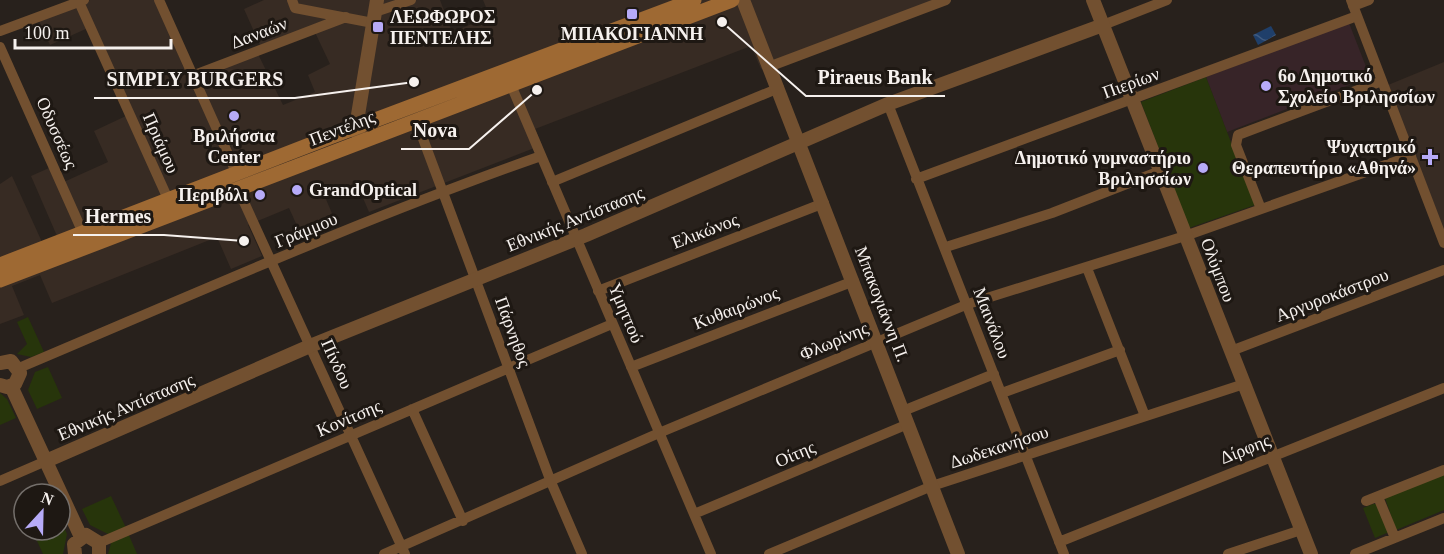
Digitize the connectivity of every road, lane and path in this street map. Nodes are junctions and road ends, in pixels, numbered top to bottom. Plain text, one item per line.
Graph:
1 (159, 0) edge
2 (292, 0) edge
3 (411, 0) edge
4 (732, 0) edge
5 (745, 0) edge
6 (946, 0) edge
7 (1093, 0) edge
8 (1167, 0) edge
9 (1369, 0) edge
10 (82, 1) edge
11 (688, 1) edge
12 (1354, 7) edge
13 (375, 11) edge
14 (346, 17) junction
15 (1102, 25) junction
16 (0, 32) edge
17 (0, 47) edge
18 (771, 66) junction
19 (192, 76) junction
20 (1382, 81) junction
21 (511, 85) junction
22 (779, 88) junction
23 (1132, 101) junction
24 (888, 104) junction
25 (417, 120) junction
26 (358, 134) junction
27 (801, 143) junction
28 (541, 156) junction
29 (1411, 156) junction
30 (1160, 171) junction
31 (236, 172) junction
32 (916, 179) junction
33 (552, 182) junction
34 (238, 189) junction
35 (442, 192) junction
36 (168, 199) junction
37 (824, 203) junction
38 (1261, 209) junction
39 (83, 233) junction
40 (1185, 236) junction
41 (576, 239) junction
42 (1444, 243) edge
43 (946, 247) junction
44 (272, 261) junction
45 (0, 265) edge
46 (1087, 268) junction
47 (1444, 270) edge
48 (476, 278) junction
49 (0, 280) edge
50 (854, 281) junction
51 (598, 291) junction
52 (968, 304) junction
53 (612, 324) junction
54 (877, 341) junction
55 (310, 346) junction
56 (1120, 350) junction
57 (1231, 351) junction
58 (0, 362) edge
59 (631, 367) junction
60 (19, 368) junction
61 (509, 368) junction
62 (994, 374) junction
63 (1244, 384) junction
64 (6, 386) edge
65 (1444, 388) edge
66 (1002, 393) junction
67 (412, 409) junction
68 (1145, 416) junction
69 (906, 418) junction
70 (659, 433) junction
71 (351, 435) junction
72 (1272, 456) junction
73 (1027, 457) junction
74 (46, 461) junction
75 (1444, 470) edge
76 (0, 481) edge
77 (551, 482) junction
78 (932, 486) junction
79 (1378, 496) junction
80 (1366, 501) dead end
81 (694, 514) junction
82 (1444, 518) edge
83 (463, 521) junction
84 (1301, 530) junction
85 (81, 537) junction
86 (1395, 538) junction
87 (1059, 542) junction
88 (99, 548) edge
89 (403, 550) edge
90 (956, 553) edge
91 (75, 554) edge
92 (384, 554) edge
93 (582, 554) edge
94 (711, 554) edge
95 (769, 554) edge
96 (1064, 554) edge
97 (1228, 554) edge
98 (1311, 554) edge
99 (1355, 554) edge

1 - 19 street
2 - 14 street
3 - 13 street
4 - 21 main road, Πεντέλης
5 - 18 street, Μπακογιάννη Π.
6 - 18 street
7 - 15 street, Ολύμπου
8 - 15 street, Εθνικής Αντίστασης
9 - 12 street, Πιερίων
10 - 16 street
10 - 36 street, Πριάμου
11 - 26 main road, Πεντέλης
12 - 20 street
12 - 23 street, Πιερίων
13 - 14 street
13 - 26 street
14 - 19 street, Δαναών
15 - 23 street, Ολύμπου
15 - 24 street, Εθνικής Αντίστασης
17 - 39 street, Οδυσσέως
18 - 22 street, Μπακογιάννη Π.
19 - 31 street
20 - 29 street
20 - 38 street
21 - 25 main road, Πεντέλης
21 - 28 street, Υμηττού
22 - 27 street, Μπακογιάννη Π.
22 - 33 street
23 - 30 street, Ολύμπου
23 - 32 street, Πιερίων
24 - 27 street, Εθνικής Αντίστασης
24 - 32 street, Μαινάλου
25 - 26 main road, Πεντέλης
25 - 35 street, Πάρνηθος
26 - 31 main road, Πεντέλης
26 - 34 main road, Πεντέλης
27 - 37 street, Μπακογιάννη Π.
27 - 41 street, Εθνικής Αντίστασης
28 - 33 street, Υμηττού
28 - 35 street, Γράμμου
29 - 38 street, Φλωρίνης
29 - 42 street
30 - 40 street, Ολύμπου
30 - 43 street
31 - 36 main road, Πεντέλης
32 - 43 street, Μαινάλου
33 - 41 street, Υμηττού
34 - 44 street, Πίνδου
34 - 49 main road, Πεντέλης
35 - 44 street, Γράμμου
35 - 48 street, Πάρνηθος
36 - 39 main road, Πεντέλης
37 - 50 street, Μπακογιάννη Π.
37 - 51 street, Ελικώνος
38 - 40 street, Φλωρίνης
39 - 45 main road, Πεντέλης
40 - 46 street, Φλωρίνης
40 - 57 street, Ολύμπου
41 - 48 street, Εθνικής Αντίστασης
41 - 51 street, Υμηττού
43 - 52 street, Μαινάλου
44 - 55 street, Πίνδου
44 - 60 street, Γράμμου
46 - 52 street, Φλωρίνης
46 - 56 street
47 - 57 street, Αργυροκάστρου
48 - 55 street, Εθνικής Αντίστασης
48 - 61 street, Πάρνηθος
50 - 54 street, Μπακογιάννη Π.
50 - 59 street, Κυθαιρώνος
51 - 53 street, Υμηττού
52 - 54 street, Φλωρίνης
52 - 62 street, Μαινάλου
53 - 59 street, Υμηττού
53 - 61 street, Κονίτσης
54 - 69 street, Μπακογιάννη Π.
54 - 70 street, Φλωρίνης
55 - 71 street, Πίνδου
55 - 74 street, Εθνικής Αντίστασης
56 - 66 street
56 - 68 street
57 - 63 street, Ολύμπου
58 - 60 street
59 - 70 street, Υμηττού
60 - 64 street
61 - 67 street, Κονίτσης
61 - 77 street, Πάρνηθος
62 - 66 street, Μαινάλου
62 - 69 street, Οίτης
63 - 68 street, Δωδεκανήσου
63 - 72 street, Ολύμπου
64 - 74 street
65 - 72 street, Δίρφης
66 - 73 street, Μαινάλου
67 - 71 street, Κονίτσης
67 - 83 street
68 - 73 street, Δωδεκανήσου
69 - 78 street, Μπακογιάννη Π.
69 - 81 street, Οίτης
70 - 77 street, Φλωρίνης
70 - 81 street, Υμηττού
71 - 88 street, Κονίτσης
71 - 89 street, Πίνδου
72 - 84 street, Ολύμπου
72 - 87 street, Δίρφης
73 - 78 street, Δωδεκανήσου
73 - 87 street, Μαινάλου
74 - 76 street, Εθνικής Αντίστασης
74 - 85 street
75 - 79 street
77 - 83 street, Φλωρίνης
77 - 93 street, Πάρνηθος
78 - 90 street, Μπακογιάννη Π.
78 - 95 street, Δωδεκανήσου
79 - 80 street
79 - 86 street
81 - 94 street, Υμηττού
82 - 86 street
83 - 89 street, Φλωρίνης
84 - 97 street
84 - 98 street, Ολύμπου
85 - 88 street
85 - 91 street
86 - 99 street
87 - 96 street, Μαινάλου
89 - 92 street, Φλωρίνης

